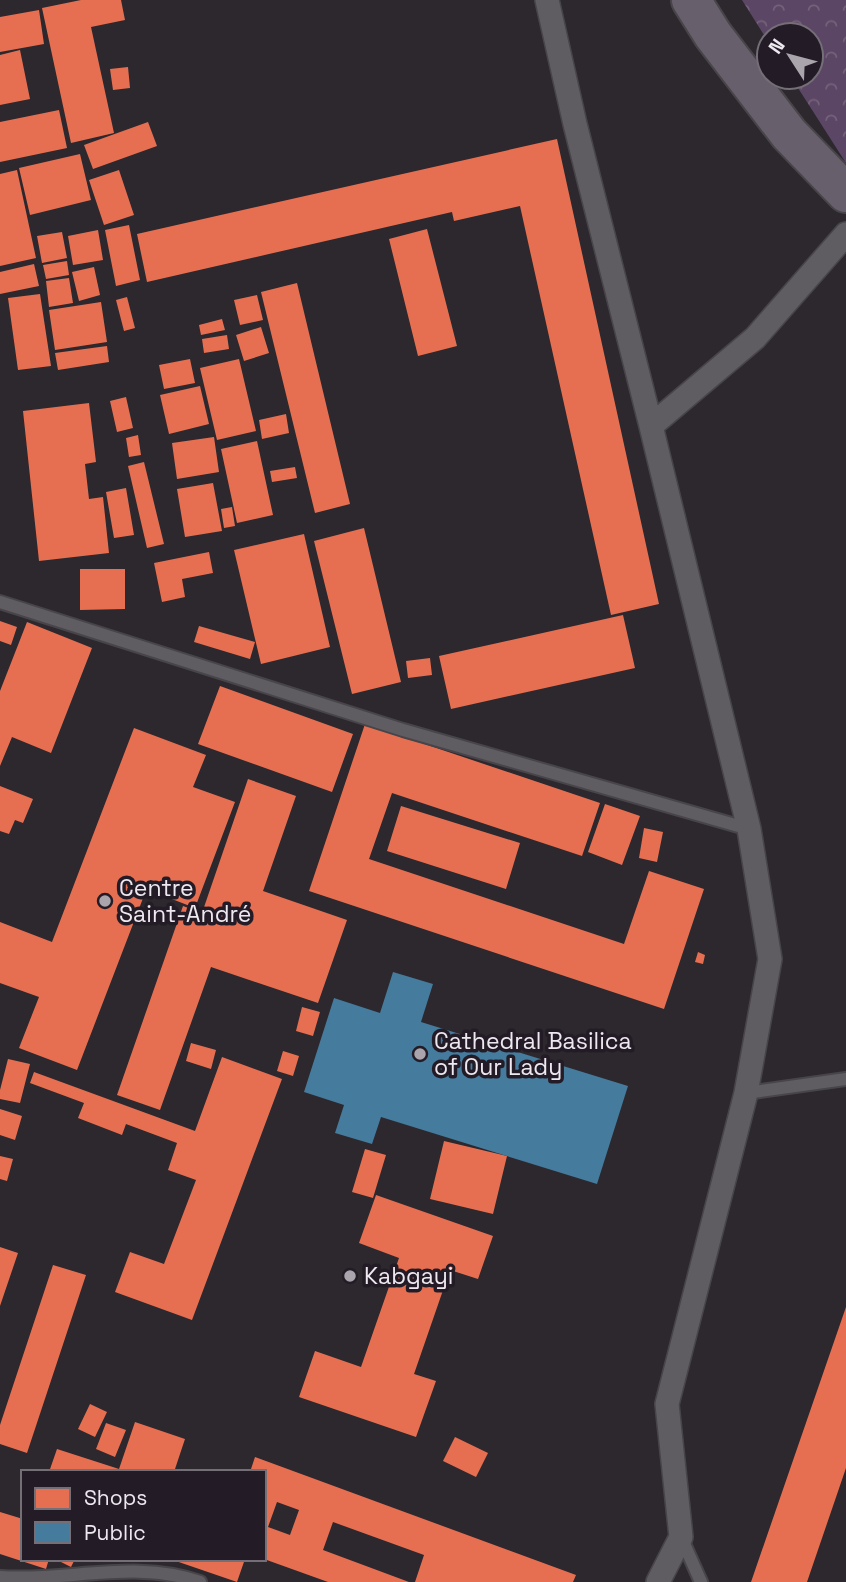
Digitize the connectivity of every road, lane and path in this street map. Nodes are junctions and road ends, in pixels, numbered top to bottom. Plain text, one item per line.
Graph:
1 (547, 0) edge
2 (691, 0) edge
3 (846, 193) edge
4 (846, 234) edge
5 (651, 426) junction
6 (0, 602) edge
7 (749, 830) junction
8 (846, 1079) edge
9 (746, 1093) junction
10 (681, 1537) junction
11 (0, 1577) edge
12 (200, 1582) edge
13 (658, 1582) edge
14 (701, 1582) edge

1 - 5 street
2 - 3 highway
4 - 5 street
5 - 7 street
6 - 7 lane
7 - 9 street
8 - 9 lane
9 - 10 street
10 - 13 street
10 - 14 lane
11 - 12 lane

